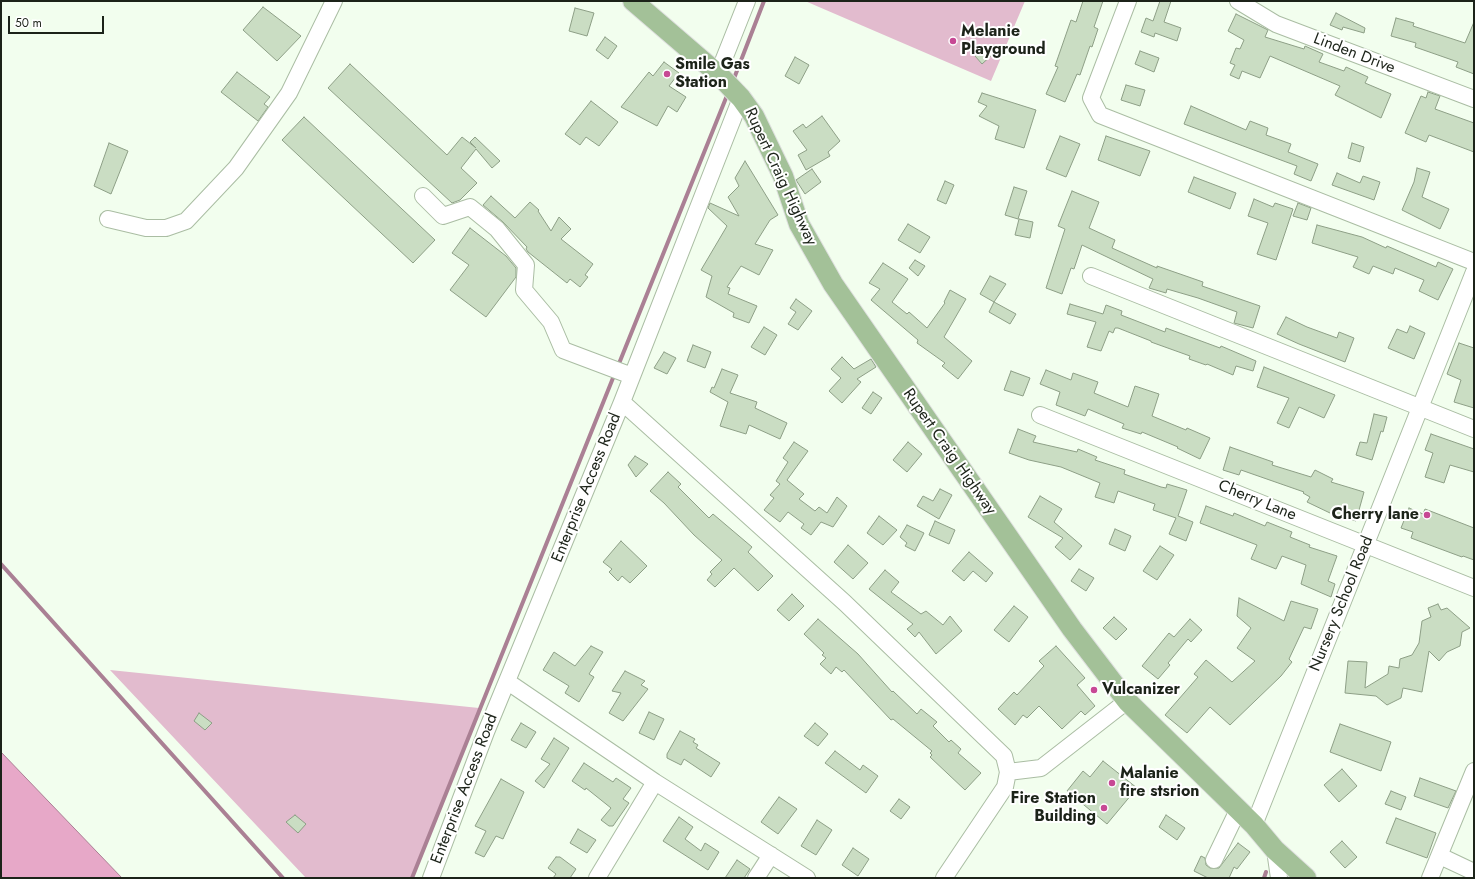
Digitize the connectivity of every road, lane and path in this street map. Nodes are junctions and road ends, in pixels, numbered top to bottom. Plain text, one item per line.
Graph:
1 (334, 1) edge
2 (633, 1) edge
3 (747, 1) edge
4 (1128, 1) edge
5 (1238, 1) edge
6 (718, 74) junction
7 (741, 98) junction
8 (1474, 99) edge
9 (423, 196) dead end
10 (108, 219) dead end
11 (1474, 262) edge
12 (1474, 272) edge
13 (1091, 276) dead end
14 (632, 376) junction
15 (622, 402) junction
16 (1420, 408) junction
17 (1040, 415) dead end
18 (1474, 429) edge
19 (1366, 544) junction
20 (1474, 588) edge
21 (508, 682) junction
22 (1127, 701) junction
23 (1474, 771) edge
24 (1008, 772) junction
25 (655, 782) junction
26 (1238, 810) junction
27 (1254, 825) junction
28 (1275, 850) junction
29 (771, 855) junction
30 (1440, 856) junction
31 (1214, 860) dead end
32 (1474, 872) edge
33 (431, 878) edge
34 (597, 878) edge
35 (756, 878) edge
36 (807, 878) edge
37 (944, 878) edge
38 (1278, 878) edge
39 (1306, 878) edge
40 (1430, 878) edge

1 - 10 street
2 - 6 main road, Rupert Craig Highway
3 - 6 street
4 - 11 street
5 - 8 street, Linden Drive
6 - 7 main road, Rupert Craig Highway
7 - 14 street, Enterprise Access Road
7 - 22 main road, Rupert Craig Highway
9 - 14 street
12 - 16 street, Nursery School Road
13 - 16 street
14 - 15 street, Enterprise Access Road
15 - 21 street, Enterprise Access Road
15 - 24 street
16 - 18 street
16 - 19 street, Nursery School Road
17 - 19 street, Cherry Lane
19 - 20 street, Cherry Lane
19 - 27 street, Nursery School Road
21 - 25 street
21 - 33 street, Enterprise Access Road
22 - 24 street
22 - 26 main road, Rupert Craig Highway
23 - 30 street
24 - 37 street
25 - 29 street
25 - 34 street
26 - 27 main road, Rupert Craig Highway
26 - 31 street
27 - 28 main road, Rupert Craig Highway
28 - 38 street
28 - 39 main road, Rupert Craig Highway
29 - 35 street
29 - 36 street
30 - 32 street
30 - 40 street

